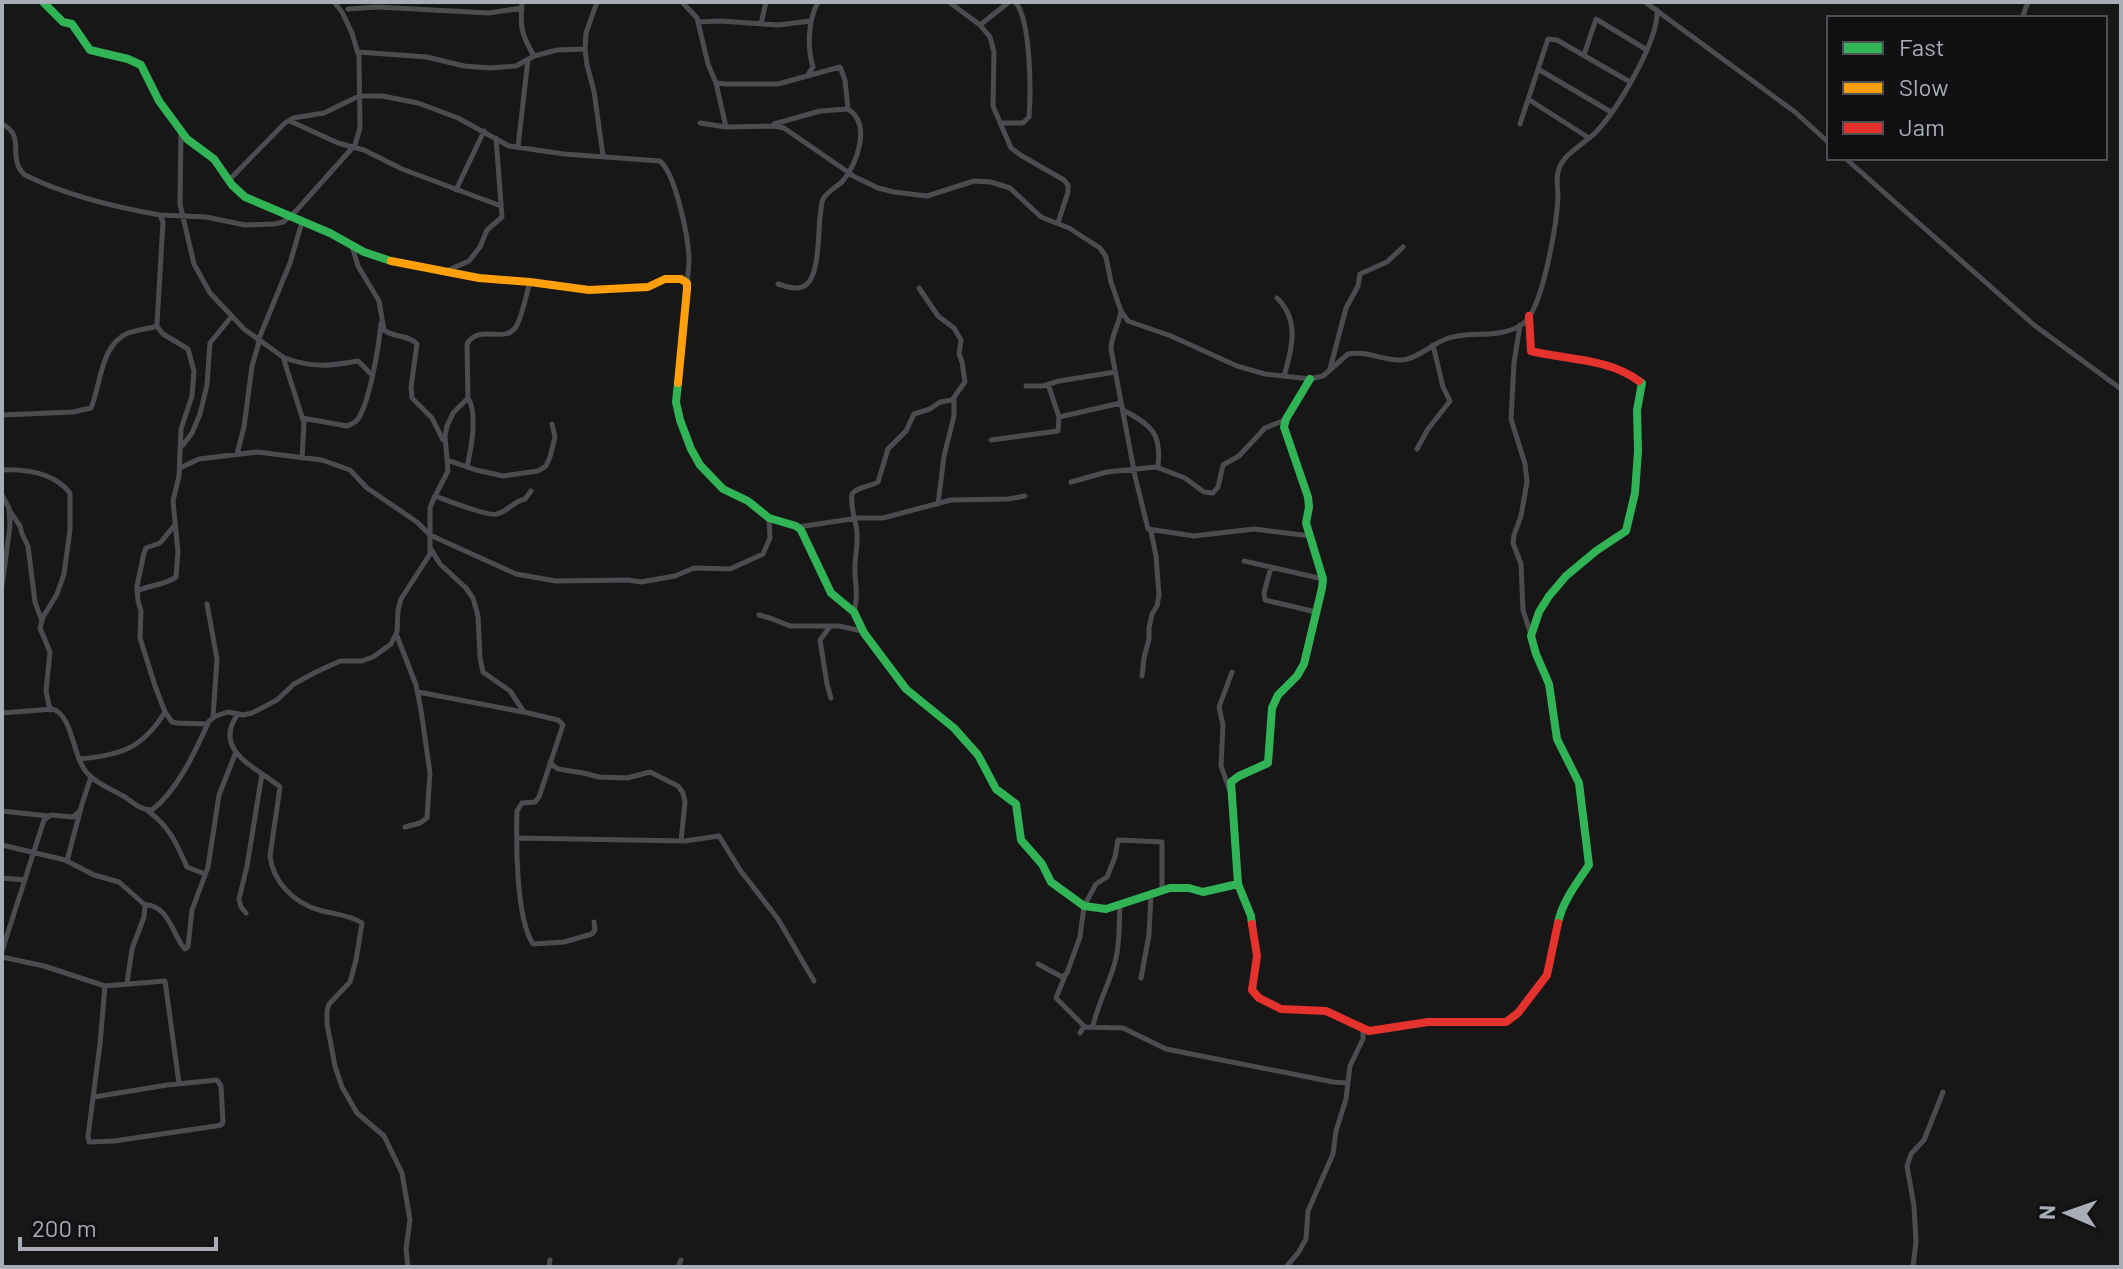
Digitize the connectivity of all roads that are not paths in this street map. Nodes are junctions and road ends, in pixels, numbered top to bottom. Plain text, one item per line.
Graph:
1 (43, 2) edge
2 (334, 2) edge
3 (418, 2) edge
4 (597, 2) edge
5 (682, 2) edge
6 (695, 2) edge
7 (766, 2) edge
8 (818, 2) edge
9 (949, 2) edge
10 (1009, 2) edge
11 (1015, 2) edge
12 (1645, 2) edge
13 (522, 5) edge
14 (348, 9) dead end
15 (417, 10) junction
16 (1657, 10) junction
17 (694, 14) junction
18 (811, 21) junction
19 (698, 22) junction
20 (761, 24) junction
21 (980, 25) junction
22 (585, 49) junction
23 (1647, 50) junction
24 (358, 52) junction
25 (1584, 55) junction
26 (531, 58) junction
27 (1538, 69) junction
28 (807, 76) junction
29 (1630, 82) junction
30 (716, 83) junction
31 (359, 96) junction
32 (1528, 99) junction
33 (848, 109) junction
34 (1611, 112) junction
35 (289, 120) junction
36 (700, 123) dead end
37 (999, 123) junction
38 (2, 124) edge
39 (1520, 124) dead end
40 (770, 126) junction
41 (726, 127) junction
42 (181, 130) junction
43 (484, 131) junction
44 (496, 138) junction
45 (1589, 138) junction
46 (1827, 141) edge
47 (353, 147) junction
48 (518, 147) junction
49 (603, 156) junction
50 (1847, 160) edge
51 (848, 172) junction
52 (228, 181) junction
53 (456, 190) junction
54 (501, 206) junction
55 (161, 215) junction
56 (182, 216) junction
57 (290, 217) junction
58 (302, 222) junction
59 (1058, 223) junction
60 (351, 245) junction
61 (1403, 247) dead end
62 (445, 272) junction
63 (530, 282) junction
64 (687, 283) junction
65 (778, 284) dead end
66 (919, 288) dead end
67 (1277, 298) dead end
68 (1121, 311) junction
69 (232, 316) junction
70 (1529, 316) junction
71 (382, 318) junction
72 (156, 325) junction
73 (1520, 325) junction
74 (259, 341) junction
75 (1433, 345) junction
76 (283, 357) junction
77 (1330, 370) junction
78 (1115, 372) junction
79 (372, 375) junction
80 (1284, 376) junction
81 (1310, 379) junction
82 (1048, 384) junction
83 (1026, 386) dead end
84 (2121, 389) edge
85 (468, 398) junction
86 (954, 398) junction
87 (1122, 406) junction
88 (2, 415) edge
89 (1059, 417) junction
90 (302, 418) junction
91 (1286, 419) junction
92 (552, 424) dead end
93 (991, 440) dead end
94 (445, 445) junction
95 (181, 447) junction
96 (1417, 449) dead end
97 (237, 454) junction
98 (302, 458) junction
99 (447, 460) junction
100 (467, 467) junction
101 (1158, 467) junction
102 (180, 468) junction
103 (1133, 469) junction
104 (2, 470) edge
105 (1071, 482) dead end
106 (531, 491) dead end
107 (2, 495) edge
108 (435, 496) junction
109 (1025, 496) dead end
110 (938, 504) junction
111 (9, 510) junction
112 (769, 518) junction
113 (855, 518) junction
114 (174, 525) junction
115 (798, 527) junction
116 (1151, 531) junction
117 (430, 535) junction
118 (1310, 536) junction
119 (431, 548) junction
120 (1244, 561) dead end
121 (1271, 567) junction
122 (1323, 579) junction
123 (2, 586) edge
124 (137, 591) junction
125 (207, 604) dead end
126 (854, 612) junction
127 (1316, 612) junction
128 (759, 615) dead end
129 (42, 621) junction
130 (829, 627) junction
131 (863, 631) junction
132 (396, 635) junction
133 (1531, 636) junction
134 (1232, 672) dead end
135 (1142, 676) dead end
136 (418, 692) junction
137 (831, 698) dead end
138 (50, 710) junction
139 (165, 712) junction
140 (524, 712) junction
141 (2, 713) edge
142 (238, 714) junction
143 (213, 717) junction
144 (208, 724) junction
145 (236, 752) junction
146 (80, 759) junction
147 (550, 763) junction
148 (262, 774) junction
149 (91, 777) junction
150 (1231, 795) junction
151 (147, 810) junction
152 (2, 811) edge
153 (80, 811) junction
154 (48, 816) junction
155 (405, 827) dead end
156 (517, 838) junction
157 (681, 841) junction
158 (2, 845) edge
159 (33, 852) junction
160 (67, 861) junction
161 (206, 875) junction
162 (2, 878) edge
163 (25, 880) junction
164 (1238, 884) junction
165 (1162, 890) junction
166 (1151, 893) junction
167 (145, 905) junction
168 (1120, 905) junction
169 (1084, 906) junction
170 (246, 913) dead end
171 (594, 922) dead end
172 (2, 954) edge
173 (1038, 964) dead end
174 (1066, 975) junction
175 (1141, 978) dead end
176 (814, 981) dead end
177 (127, 983) junction
178 (105, 986) junction
179 (1093, 1026) junction
180 (1084, 1027) junction
181 (1363, 1029) junction
182 (1080, 1033) dead end
183 (1348, 1083) junction
184 (179, 1084) junction
185 (1943, 1092) dead end
186 (94, 1097) junction
187 (681, 1260) dead end
188 (408, 1267) edge
189 (678, 1267) edge
190 (1286, 1267) edge
191 (1913, 1267) edge

1 - 42 street
2 - 24 street
3 - 15 street
4 - 22 street
5 - 17 street
6 - 17 street
7 - 20 street
8 - 18 street
9 - 21 street
10 - 21 street
11 - 37 street
12 - 16 street
13 - 15 street
13 - 26 street
14 - 15 street
16 - 23 street
16 - 46 street
17 - 19 street
18 - 20 street
18 - 28 street
19 - 20 street
19 - 30 street
21 - 37 street
22 - 26 street
22 - 49 street
23 - 25 street
23 - 29 street
24 - 26 street
24 - 31 street
25 - 27 street
25 - 29 street
26 - 48 street
27 - 32 street
27 - 34 street
28 - 30 street
28 - 33 street
29 - 34 street
30 - 41 street
31 - 35 street
31 - 43 street
31 - 47 street
32 - 39 street
32 - 45 street
33 - 40 street
33 - 51 street
34 - 45 street
35 - 47 street
35 - 52 street
36 - 41 street
37 - 59 street
38 - 55 street
40 - 41 street
40 - 51 street
42 - 52 street
42 - 56 street
43 - 44 street
43 - 53 street
44 - 48 street
44 - 54 street
45 - 70 street
47 - 53 street
47 - 57 street
48 - 49 street
49 - 64 street
50 - 84 street
51 - 59 street
51 - 65 street
52 - 57 street
53 - 54 street
54 - 62 street
55 - 56 street
55 - 72 street
56 - 57 street
56 - 69 street
57 - 58 street
58 - 60 street
58 - 74 street
59 - 68 street
60 - 62 street
60 - 71 street
61 - 77 street
62 - 63 street
63 - 64 street
63 - 85 street
64 - 112 street
66 - 86 street
67 - 80 street
68 - 78 street
68 - 80 street
69 - 74 street
69 - 95 street
70 - 73 street
70 - 133 street
71 - 79 street
71 - 94 street
72 - 88 street
72 - 95 street
73 - 75 street
73 - 133 street
74 - 76 street
74 - 97 street
75 - 77 street
75 - 96 street
76 - 79 street
76 - 90 street
77 - 81 street
78 - 82 street
78 - 87 street
79 - 90 street
80 - 81 street
81 - 91 street
82 - 83 street
82 - 89 street
85 - 94 street
85 - 100 street
86 - 110 street
86 - 113 street
87 - 89 street
87 - 101 street
87 - 103 street
89 - 93 street
90 - 98 street
91 - 101 street
91 - 118 street
92 - 100 street
94 - 99 street
95 - 102 street
97 - 98 street
97 - 102 street
98 - 117 street
99 - 100 street
99 - 108 street
101 - 103 street
102 - 114 street
103 - 105 street
103 - 116 street
104 - 129 street
106 - 108 street
107 - 111 street
108 - 117 street
109 - 110 street
110 - 113 street
111 - 123 street
111 - 129 street
112 - 115 street
112 - 117 street
113 - 115 street
113 - 126 street
114 - 124 street
114 - 124 street
115 - 126 street
116 - 118 street
116 - 135 street
117 - 119 street
118 - 122 street
119 - 132 street
119 - 140 street
120 - 121 street
121 - 122 street
121 - 127 street
122 - 127 street
124 - 139 street
125 - 143 street
126 - 131 street
127 - 150 street
128 - 130 street
129 - 138 street
130 - 131 street
130 - 137 street
131 - 169 street
132 - 136 street
132 - 142 street
133 - 181 street
134 - 150 street
136 - 140 street
136 - 155 street
138 - 141 street
138 - 146 street
139 - 144 street
139 - 146 street
140 - 147 street
142 - 143 street
142 - 145 street
143 - 144 street
144 - 151 street
145 - 148 street
145 - 161 street
146 - 149 street
147 - 156 street
147 - 157 street
148 - 170 street
148 - 188 street
149 - 151 street
149 - 153 street
150 - 164 street
151 - 161 street
152 - 154 street
153 - 154 street
153 - 160 street
154 - 159 street
156 - 157 street
156 - 171 street
157 - 176 street
158 - 159 street
159 - 160 street
159 - 163 street
160 - 167 street
161 - 167 street
162 - 163 street
163 - 172 street
164 - 165 street
164 - 181 street
165 - 166 street
165 - 169 street
166 - 168 street
166 - 175 street
167 - 177 street
168 - 169 street
168 - 179 street
169 - 174 street
172 - 178 street
173 - 174 street
174 - 180 street
177 - 178 street
177 - 184 street
178 - 186 street
179 - 180 street
179 - 183 street
180 - 182 street
181 - 183 street
183 - 190 street
184 - 186 street
184 - 186 street
185 - 191 street
187 - 189 street

